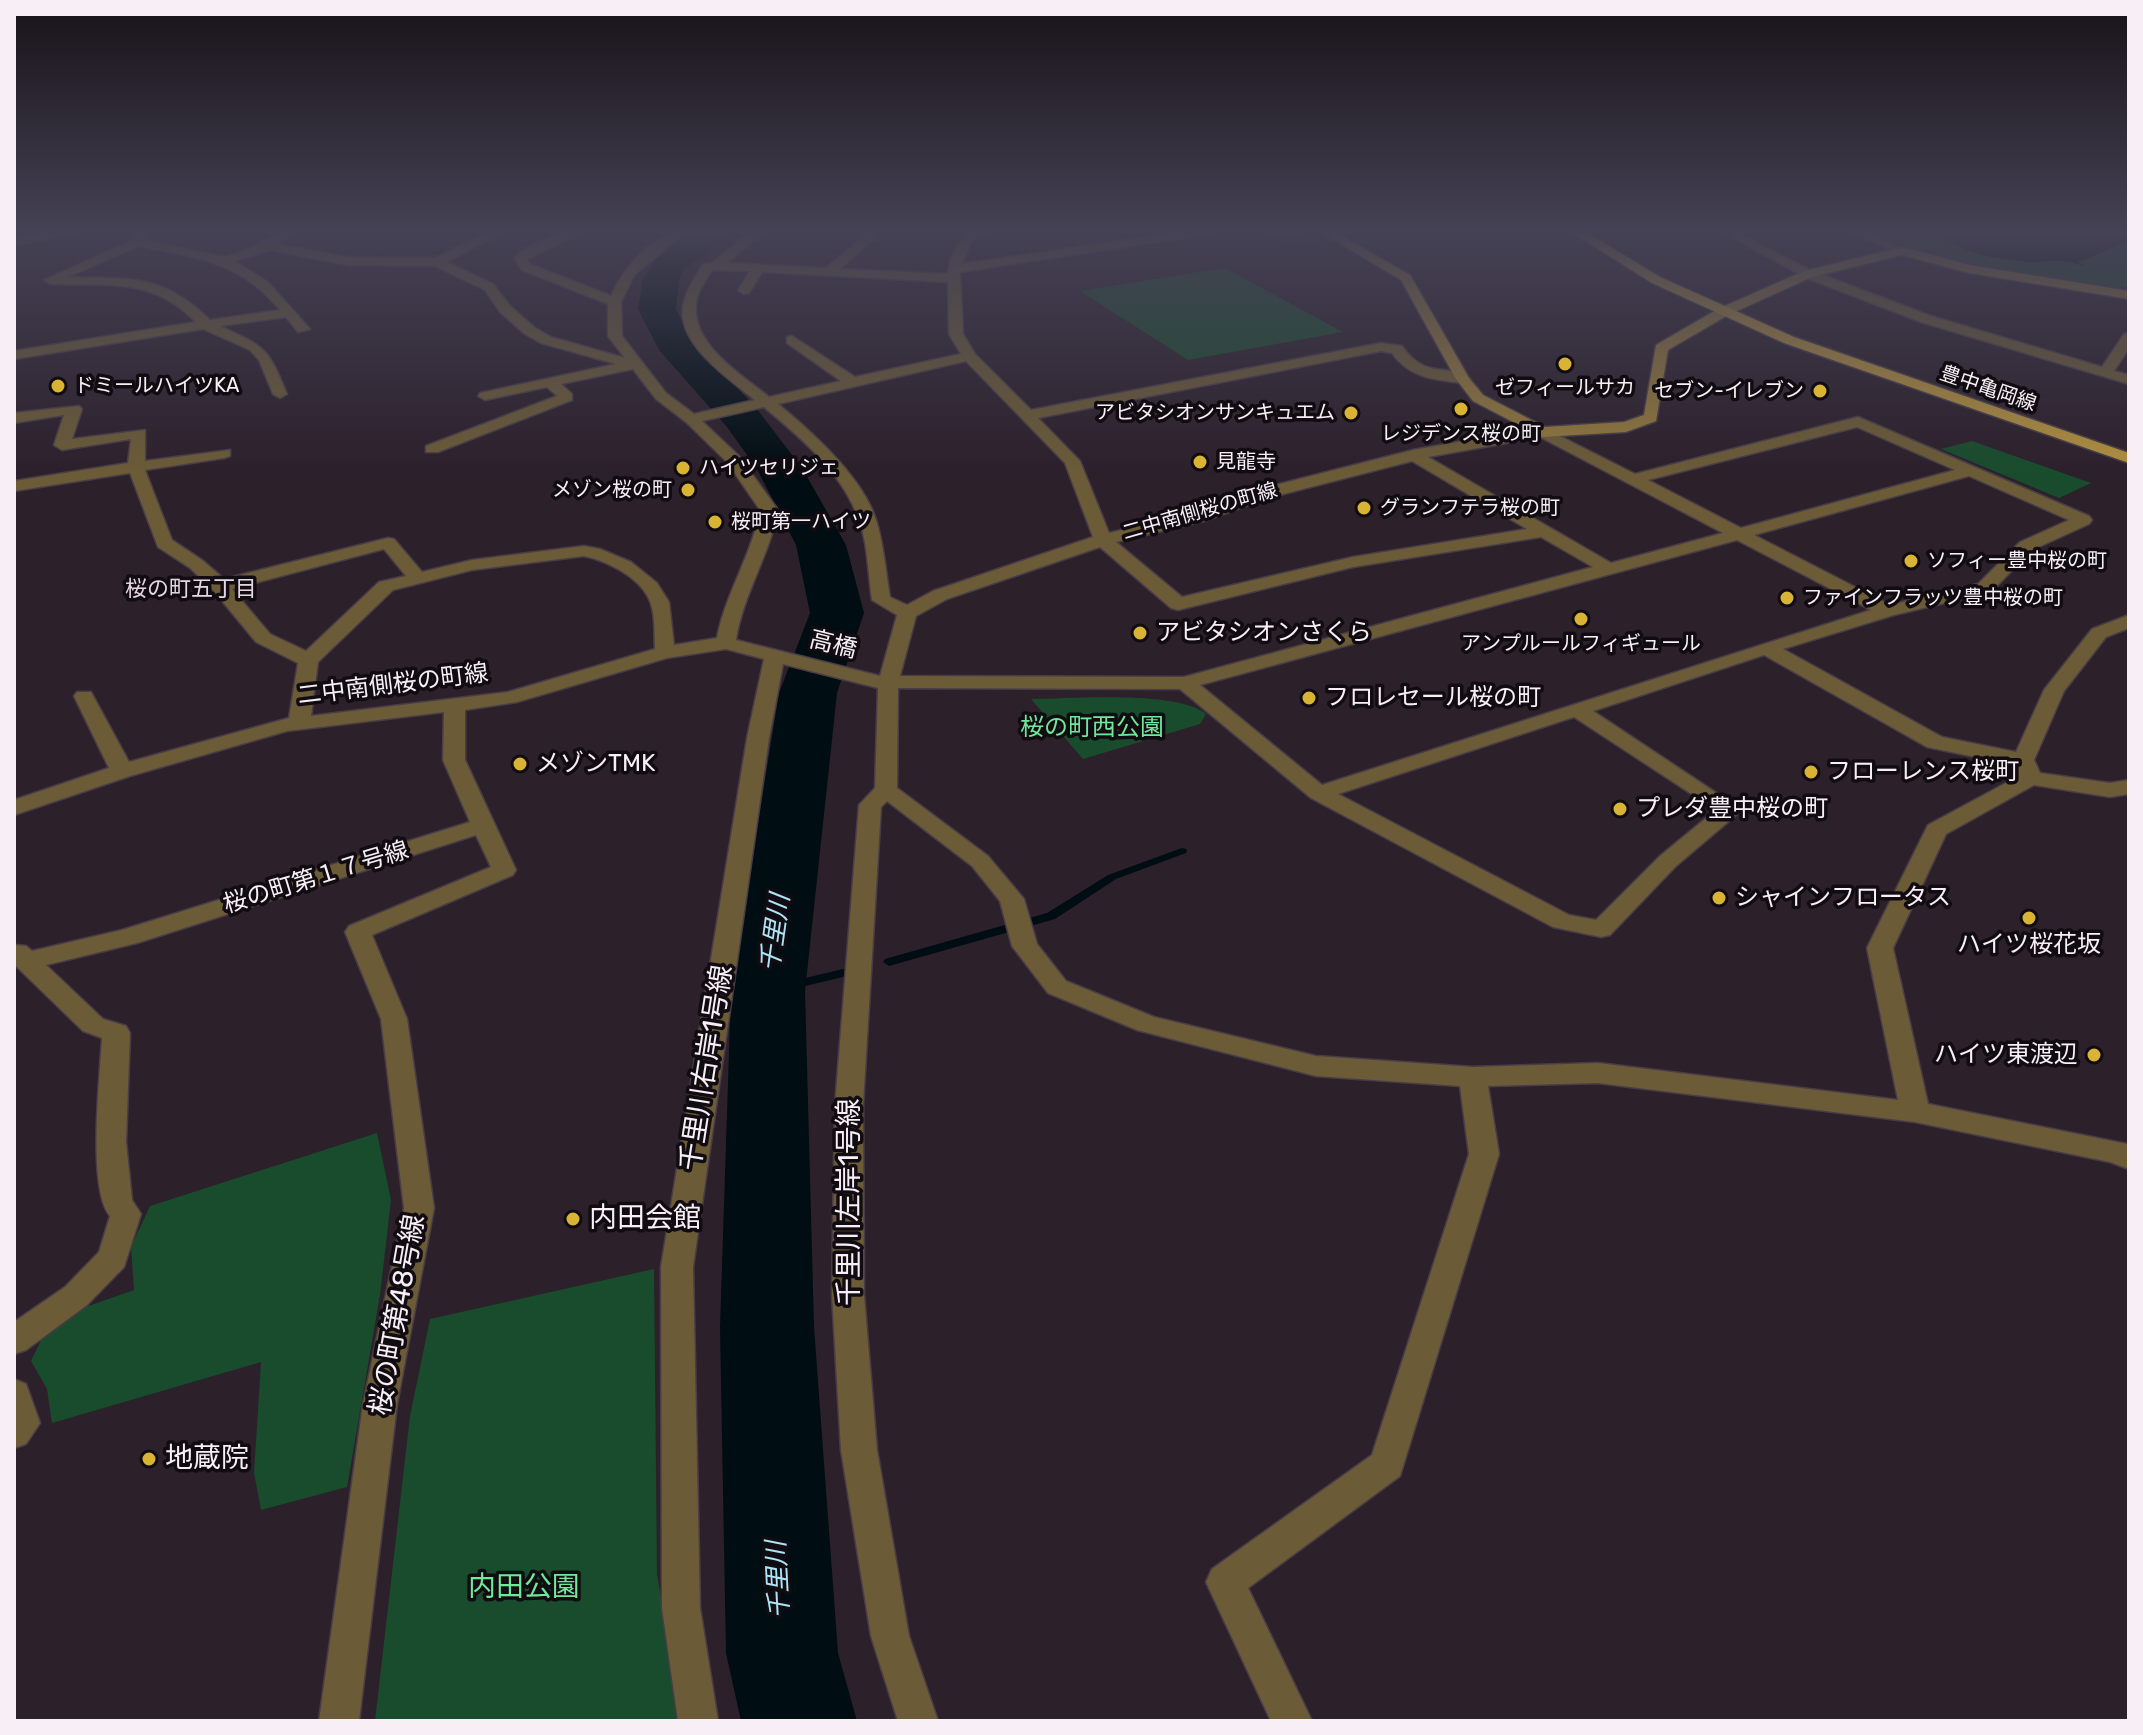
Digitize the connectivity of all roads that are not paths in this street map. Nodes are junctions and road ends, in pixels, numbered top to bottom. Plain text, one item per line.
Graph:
1 (194, 312) edge
2 (508, 312) edge
3 (615, 312) edge
4 (691, 312) edge
5 (956, 312) edge
6 (1425, 312) edge
7 (1723, 312) joint
8 (1908, 312) edge
9 (289, 313) joint
10 (208, 326) junction
11 (303, 329) dead end
12 (2129, 337) edge
13 (792, 340) dead end
14 (14, 355) edge
15 (969, 356) junction
16 (634, 365) junction
17 (2106, 373) junction
18 (1463, 379) junction
19 (2129, 380) edge
20 (550, 382) junction
21 (852, 382) junction
22 (280, 394) dead end
23 (485, 396) dead end
24 (767, 403) junction
25 (1029, 415) junction
26 (14, 418) edge
27 (691, 419) junction
28 (1542, 432) junction
29 (432, 449) dead end
30 (224, 453) dead end
31 (1413, 455) junction
32 (2129, 458) edge
33 (136, 467) junction
34 (1971, 471) junction
35 (1633, 479) junction
36 (14, 486) edge
37 (1544, 531) junction
38 (1736, 533) junction
39 (1103, 540) junction
40 (1609, 569) junction
41 (419, 579) junction
42 (220, 586) junction
43 (1888, 611) junction
44 (907, 613) junction
45 (2129, 621) edge
46 (726, 643) junction
47 (1766, 648) junction
48 (665, 652) junction
49 (778, 659) junction
50 (308, 660) junction
51 (880, 682) junction
52 (1185, 683) junction
53 (84, 696) dead end
54 (455, 705) junction
55 (1575, 709) junction
56 (299, 723) junction
57 (2027, 769) junction
58 (122, 771) junction
59 (886, 790) junction
60 (2123, 792) edge
61 (1319, 793) junction
62 (14, 808) edge
63 (483, 825) junction
64 (20, 955) edge
65 (1473, 1077) junction
66 (1915, 1112) junction
67 (2129, 1158) edge
68 (14, 1340) edge
69 (14, 1394) edge
70 (14, 1433) edge
71 (339, 1721) edge
72 (698, 1721) edge
73 (918, 1721) edge
74 (1292, 1721) edge

1 - 10 street
2 - 16 street
3 - 16 street
4 - 24 street
5 - 15 street
6 - 18 street
7 - 28 street
7 - 32 main road, 豊中亀岡線
8 - 17 street
9 - 10 street
9 - 11 street
10 - 14 street
10 - 22 street
12 - 17 street
13 - 21 street
15 - 21 street
15 - 25 street
16 - 20 street
16 - 27 street
17 - 19 street
18 - 25 street
18 - 28 street
20 - 23 street
20 - 29 street
21 - 24 street
24 - 27 street
24 - 44 street
25 - 39 street
26 - 33 street
27 - 46 street
28 - 31 street, 二中南側桜の町線
28 - 35 street
30 - 33 street
31 - 37 street
31 - 39 street, 二中南側桜の町線
33 - 36 street
33 - 42 street
34 - 35 street
34 - 38 street, 高橋
34 - 43 street
35 - 38 street
37 - 39 street
37 - 40 street
38 - 40 street, 高橋
38 - 43 street
39 - 44 street, 二中南側桜の町線
40 - 52 street, 高橋
41 - 42 street
41 - 48 street
41 - 50 street
42 - 50 street
43 - 47 street
44 - 51 street
45 - 57 street
46 - 48 street, 二中南側桜の町線
46 - 49 street, 二中南側桜の町線
47 - 55 street
47 - 57 street
48 - 54 street, 二中南側桜の町線
49 - 51 street, 高橋
49 - 72 street, 千里川右岸1号線
50 - 56 street
51 - 52 street, 高橋
51 - 59 street, 千里川左岸1号線
52 - 61 street
53 - 58 street
54 - 56 street, 二中南側桜の町線
54 - 63 street
55 - 61 street
55 - 61 street
56 - 58 street, 二中南側桜の町線
57 - 60 street
57 - 66 street
58 - 62 street, 二中南側桜の町線
59 - 65 street
59 - 73 street, 千里川左岸1号線
63 - 64 street, 桜の町第１７号線
63 - 71 street, 桜の町第48号線
64 - 68 street
65 - 66 street
65 - 74 street
66 - 67 street
69 - 70 street

